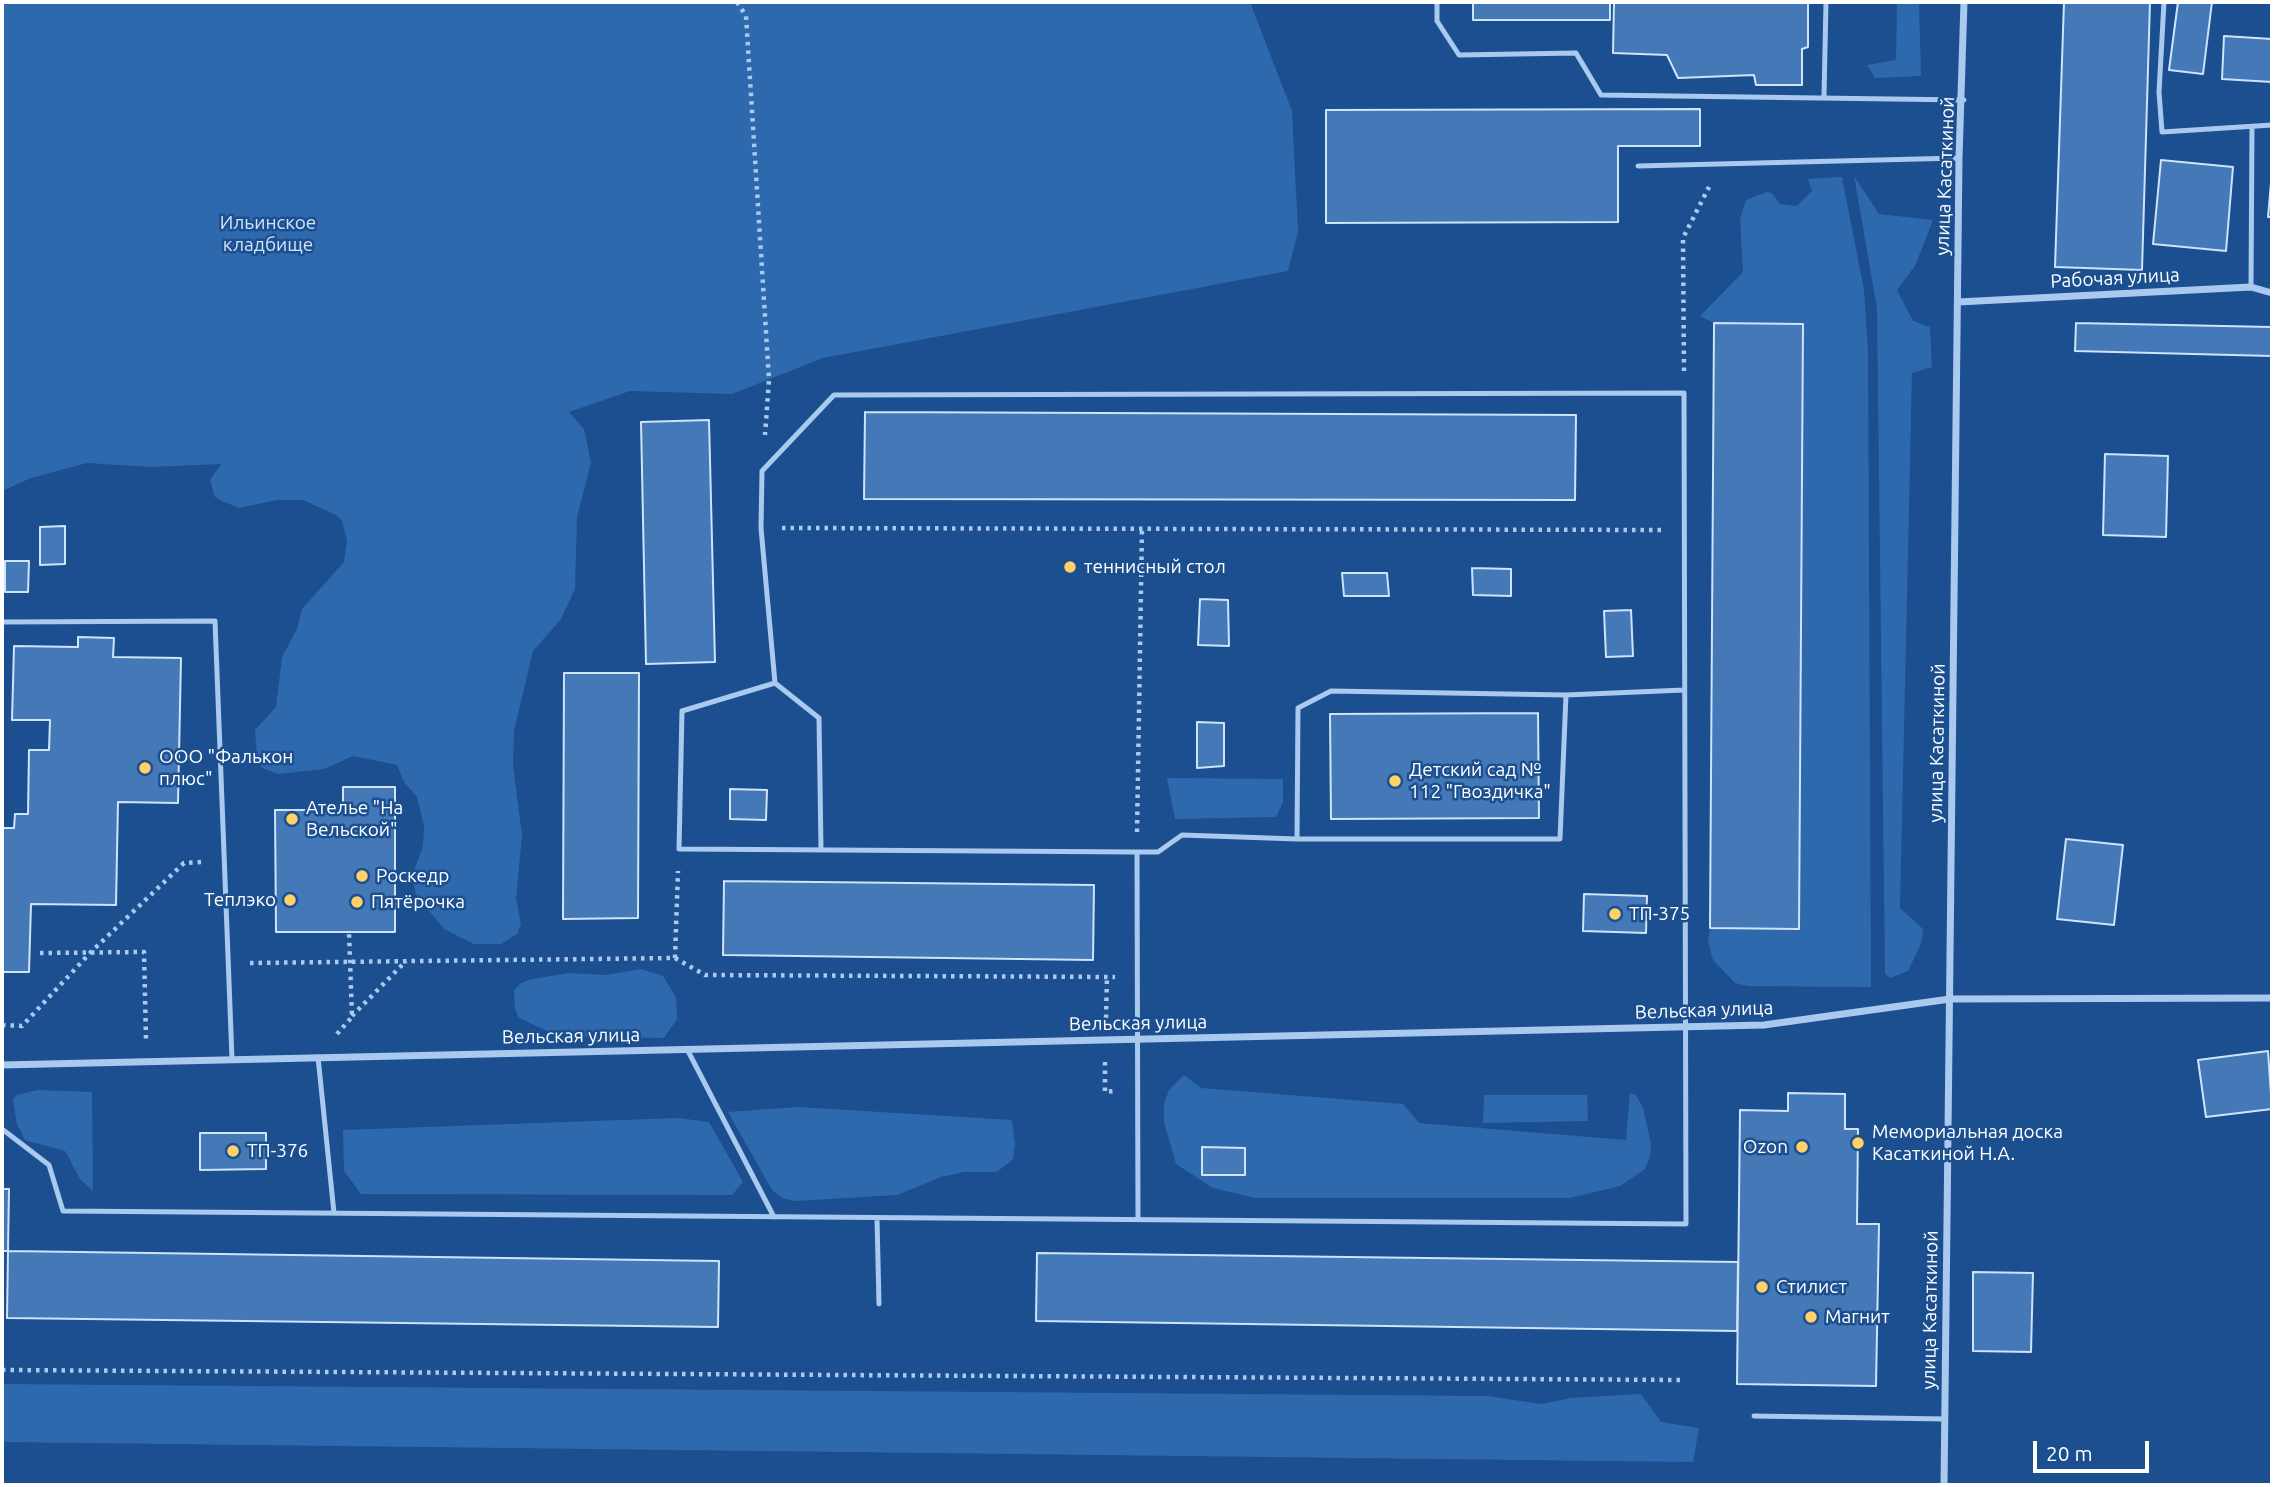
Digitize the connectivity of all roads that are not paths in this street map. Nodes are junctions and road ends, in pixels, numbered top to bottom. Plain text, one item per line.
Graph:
1 (1437, 2) edge
2 (1826, 2) edge
3 (1964, 2) edge
4 (2164, 2) edge
5 (1824, 96) junction
6 (1964, 100) junction
7 (2272, 125) edge
8 (2252, 126) junction
9 (1959, 158) junction
10 (1638, 166) dead end
11 (2251, 287) junction
12 (2272, 293) edge
13 (1958, 302) junction
14 (2, 622) edge
15 (775, 683) junction
16 (1684, 690) junction
17 (1566, 695) junction
18 (1297, 839) junction
19 (821, 849) junction
20 (1137, 852) junction
21 (2272, 998) edge
22 (1950, 999) junction
23 (1684, 1027) junction
24 (1138, 1039) junction
25 (686, 1049) junction
26 (318, 1057) junction
27 (232, 1059) junction
28 (2, 1065) edge
29 (2, 1129) edge
30 (334, 1213) junction
31 (775, 1217) junction
32 (877, 1218) junction
33 (1138, 1220) junction
34 (879, 1304) dead end
35 (1754, 1416) dead end
36 (1945, 1419) junction
37 (1944, 1485) edge

1 - 5 lane
2 - 5 lane
3 - 6 street, улица Касаткиной
4 - 8 lane
5 - 6 lane
6 - 9 street, улица Касаткиной
7 - 8 lane
8 - 11 lane
9 - 10 lane
9 - 13 street, улица Касаткиной
11 - 12 street, Рабочая улица
11 - 13 street, Рабочая улица
13 - 22 street, улица Касаткиной
14 - 27 lane
15 - 16 lane
15 - 19 lane
15 - 19 lane
16 - 17 lane
16 - 23 lane
17 - 18 lane
17 - 18 lane
18 - 20 lane
19 - 20 lane
20 - 24 lane
21 - 22 street, Вельская улица
22 - 23 street, Вельская улица
22 - 36 street, улица Касаткиной
23 - 24 street, Вельская улица
23 - 33 lane
24 - 25 street, Вельская улица
24 - 33 lane
25 - 26 street, Вельская улица
25 - 31 lane
26 - 27 street, Вельская улица
26 - 30 lane
27 - 28 street, Вельская улица
29 - 30 lane
30 - 31 lane
31 - 32 lane
32 - 33 lane
32 - 34 lane
35 - 36 lane
36 - 37 street, улица Касаткиной

